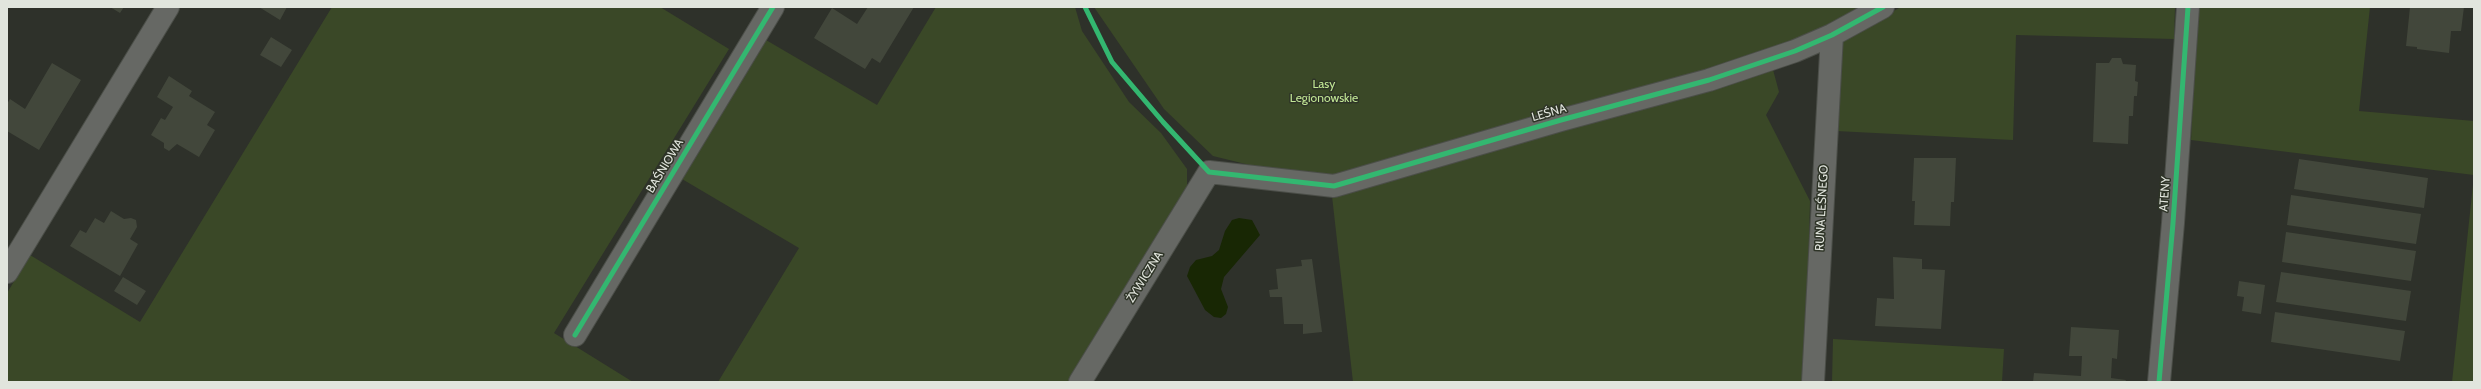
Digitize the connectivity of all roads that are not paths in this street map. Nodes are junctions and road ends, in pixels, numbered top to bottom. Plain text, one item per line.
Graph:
1 (168, 7) edge
2 (773, 7) edge
3 (1883, 7) edge
4 (2188, 7) edge
5 (1832, 35) junction
6 (1209, 172) joint
7 (7, 272) edge
8 (575, 334) dead end
9 (1080, 382) edge
10 (1813, 382) edge
11 (2159, 382) edge

1 - 7 street
2 - 8 street, BAŚNIOWA
3 - 5 street, LEŚNA
4 - 11 street, ATENY
5 - 6 street, LEŚNA
5 - 10 street, RUNA LEŚNEGO
6 - 9 street, ŻYWICZNA

